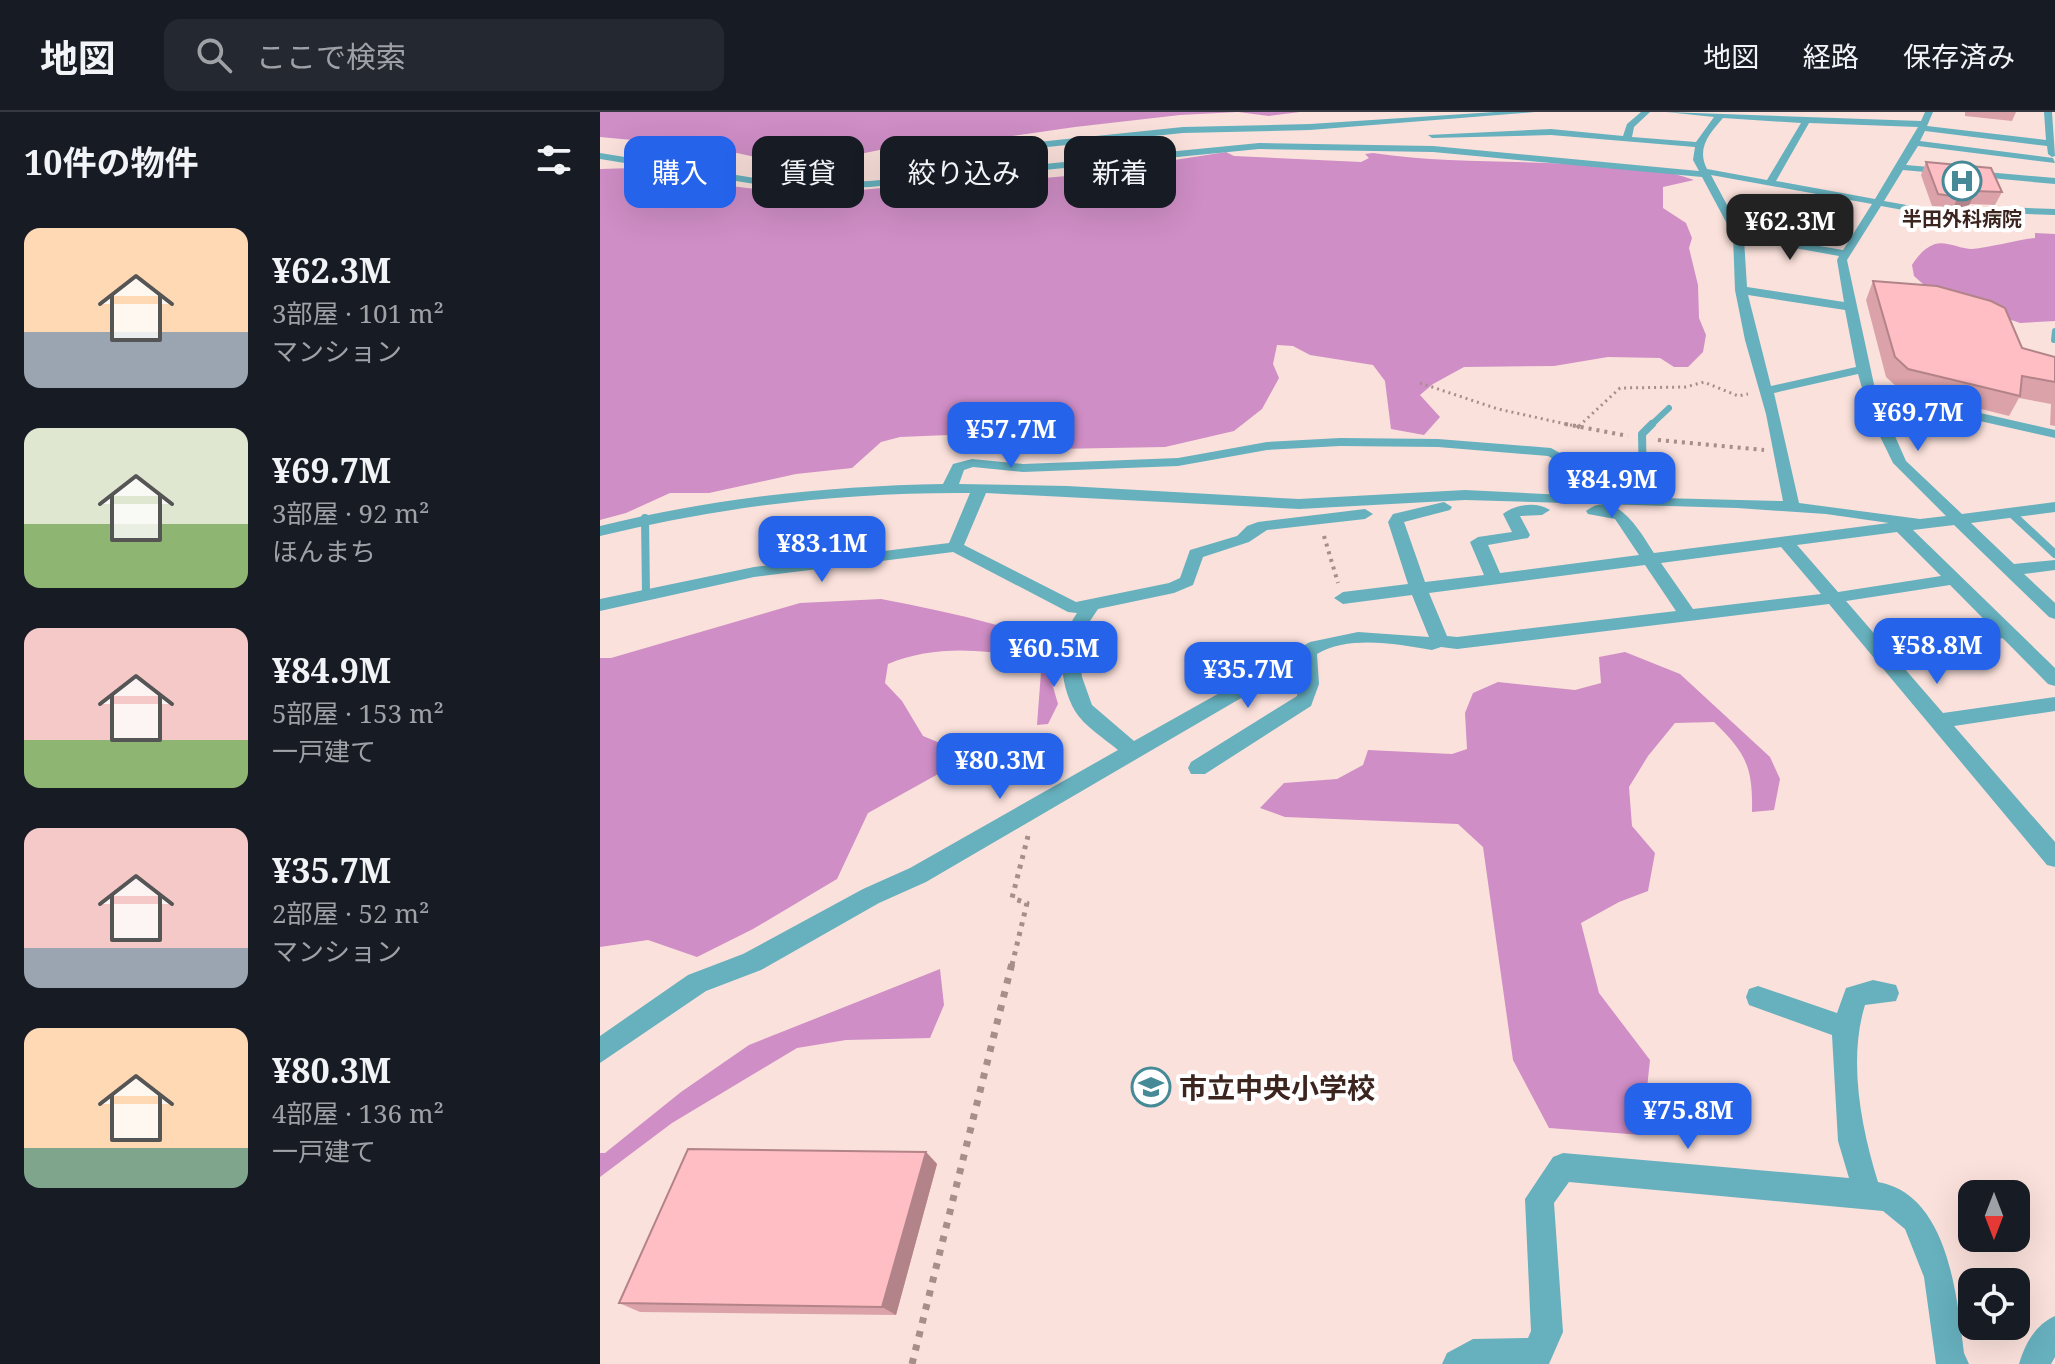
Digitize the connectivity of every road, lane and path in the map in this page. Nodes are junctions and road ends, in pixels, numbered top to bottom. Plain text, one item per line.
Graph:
1 (1531, 112) edge
2 (1646, 112) edge
3 (1670, 112) edge
4 (1929, 112) edge
5 (2048, 112) edge
6 (1523, 113) edge
7 (1770, 115) edge
8 (1720, 116) junction
9 (1429, 119) junction
10 (1806, 121) junction
11 (1924, 126) junction
12 (1256, 128) junction
13 (2053, 128) edge
14 (1546, 132) junction
15 (1432, 135) junction
16 (1983, 135) junction
17 (1122, 136) edge
18 (1627, 139) junction
19 (1915, 143) junction
20 (2053, 144) edge
21 (1698, 145) junction
22 (1259, 146) junction
23 (1433, 149) junction
24 (1982, 152) junction
25 (1176, 153) edge
26 (600, 156) edge
27 (1552, 158) junction
28 (2054, 166) edge
29 (1899, 167) junction
30 (1704, 172) junction
31 (1984, 175) junction
32 (880, 181) edge
33 (2055, 181) edge
34 (1770, 183) junction
35 (1877, 203) junction
36 (2055, 212) edge
37 (1738, 235) junction
38 (1844, 254) junction
39 (1741, 290) junction
40 (1848, 292) junction
41 (1864, 293) dead end
42 (1851, 307) junction
43 (2055, 331) edge
44 (2054, 340) edge
45 (1863, 369) junction
46 (1420, 383) dead end
47 (1765, 391) junction
48 (1869, 392) junction
49 (1669, 408) dead end
50 (2055, 434) edge
51 (1643, 439) junction
52 (1780, 451) junction
53 (949, 489) junction
54 (980, 489) junction
55 (1463, 495) junction
56 (1574, 500) junction
57 (1648, 500) junction
58 (1380, 502) junction
59 (2055, 507) edge
60 (1792, 508) junction
61 (2011, 513) junction
62 (645, 518) junction
63 (1957, 520) junction
64 (1908, 526) junction
65 (600, 531) edge
66 (1786, 542) junction
67 (955, 547) junction
68 (2055, 554) edge
69 (1650, 559) junction
70 (2055, 565) edge
71 (2009, 570) junction
72 (1494, 579) junction
73 (1955, 579) junction
74 (1418, 588) junction
75 (646, 593) junction
76 (1343, 598) dead end
77 (1833, 598) junction
78 (600, 605) edge
79 (1092, 605) junction
80 (2055, 613) edge
81 (1688, 615) junction
82 (2010, 633) junction
83 (1439, 641) junction
84 (1307, 651) junction
85 (1879, 652) junction
86 (2055, 679) edge
87 (2055, 704) edge
88 (1937, 721) junction
89 (1132, 751) junction
90 (1198, 768) dead end
91 (1035, 807) junction
92 (2055, 858) edge
93 (1887, 993) dead end
94 (1758, 997) dead end
95 (1845, 1028) junction
96 (600, 1051) edge
97 (1868, 1194) junction
98 (2055, 1332) edge
99 (912, 1364) edge
100 (1458, 1364) edge
101 (1953, 1364) edge
102 (2035, 1364) edge

1 - 6 street
2 - 18 street
3 - 8 street
4 - 11 street
5 - 13 street
6 - 9 street
6 - 14 street
7 - 8 street
7 - 10 street
8 - 21 street
9 - 12 street
9 - 15 street
10 - 11 street
10 - 34 street
11 - 16 street
11 - 19 street
12 - 17 street
12 - 22 street
13 - 20 street
14 - 15 street
14 - 18 street
14 - 27 street
15 - 23 street
16 - 20 street
16 - 24 street
18 - 21 street
19 - 24 street
19 - 29 street
20 - 28 street
21 - 30 street
22 - 23 street
22 - 25 street
23 - 27 street
24 - 28 street
24 - 31 street
26 - 32 street
27 - 30 street
29 - 31 street
29 - 35 street
30 - 34 street
30 - 37 street
31 - 33 street
34 - 35 street
35 - 36 street
35 - 38 street
37 - 38 street
37 - 39 street
38 - 40 street
39 - 42 street
39 - 47 street
40 - 41 street
40 - 42 street
42 - 45 street
43 - 44 lane
45 - 47 street
45 - 48 street
46 - 51 path
47 - 52 street
48 - 50 street
48 - 63 street
49 - 51 lane
51 - 52 path
51 - 57 lane
52 - 60 street
53 - 54 street
53 - 56 street
53 - 62 street
54 - 58 street
54 - 67 street
55 - 56 street
55 - 58 street
55 - 74 street
56 - 57 street
57 - 60 street
58 - 79 street
59 - 61 street
60 - 64 street
61 - 63 street
61 - 68 lane
62 - 65 street
62 - 75 lane
63 - 64 street
63 - 71 street
64 - 66 street
64 - 73 street
66 - 69 street
66 - 77 street
67 - 75 street
67 - 79 street
69 - 72 street
69 - 72 street
69 - 81 street
70 - 71 street
71 - 80 street
72 - 74 street
73 - 77 street
73 - 82 street
74 - 76 street
74 - 83 street
75 - 78 street
77 - 81 street
77 - 85 street
79 - 89 street
81 - 83 street
82 - 85 lane
82 - 86 street
83 - 84 street
84 - 89 street
84 - 90 street
85 - 88 street
87 - 88 street
88 - 92 street
89 - 91 street
91 - 96 street
91 - 99 path
93 - 95 street
94 - 95 street
95 - 97 street
97 - 100 street
97 - 101 street
98 - 102 street

